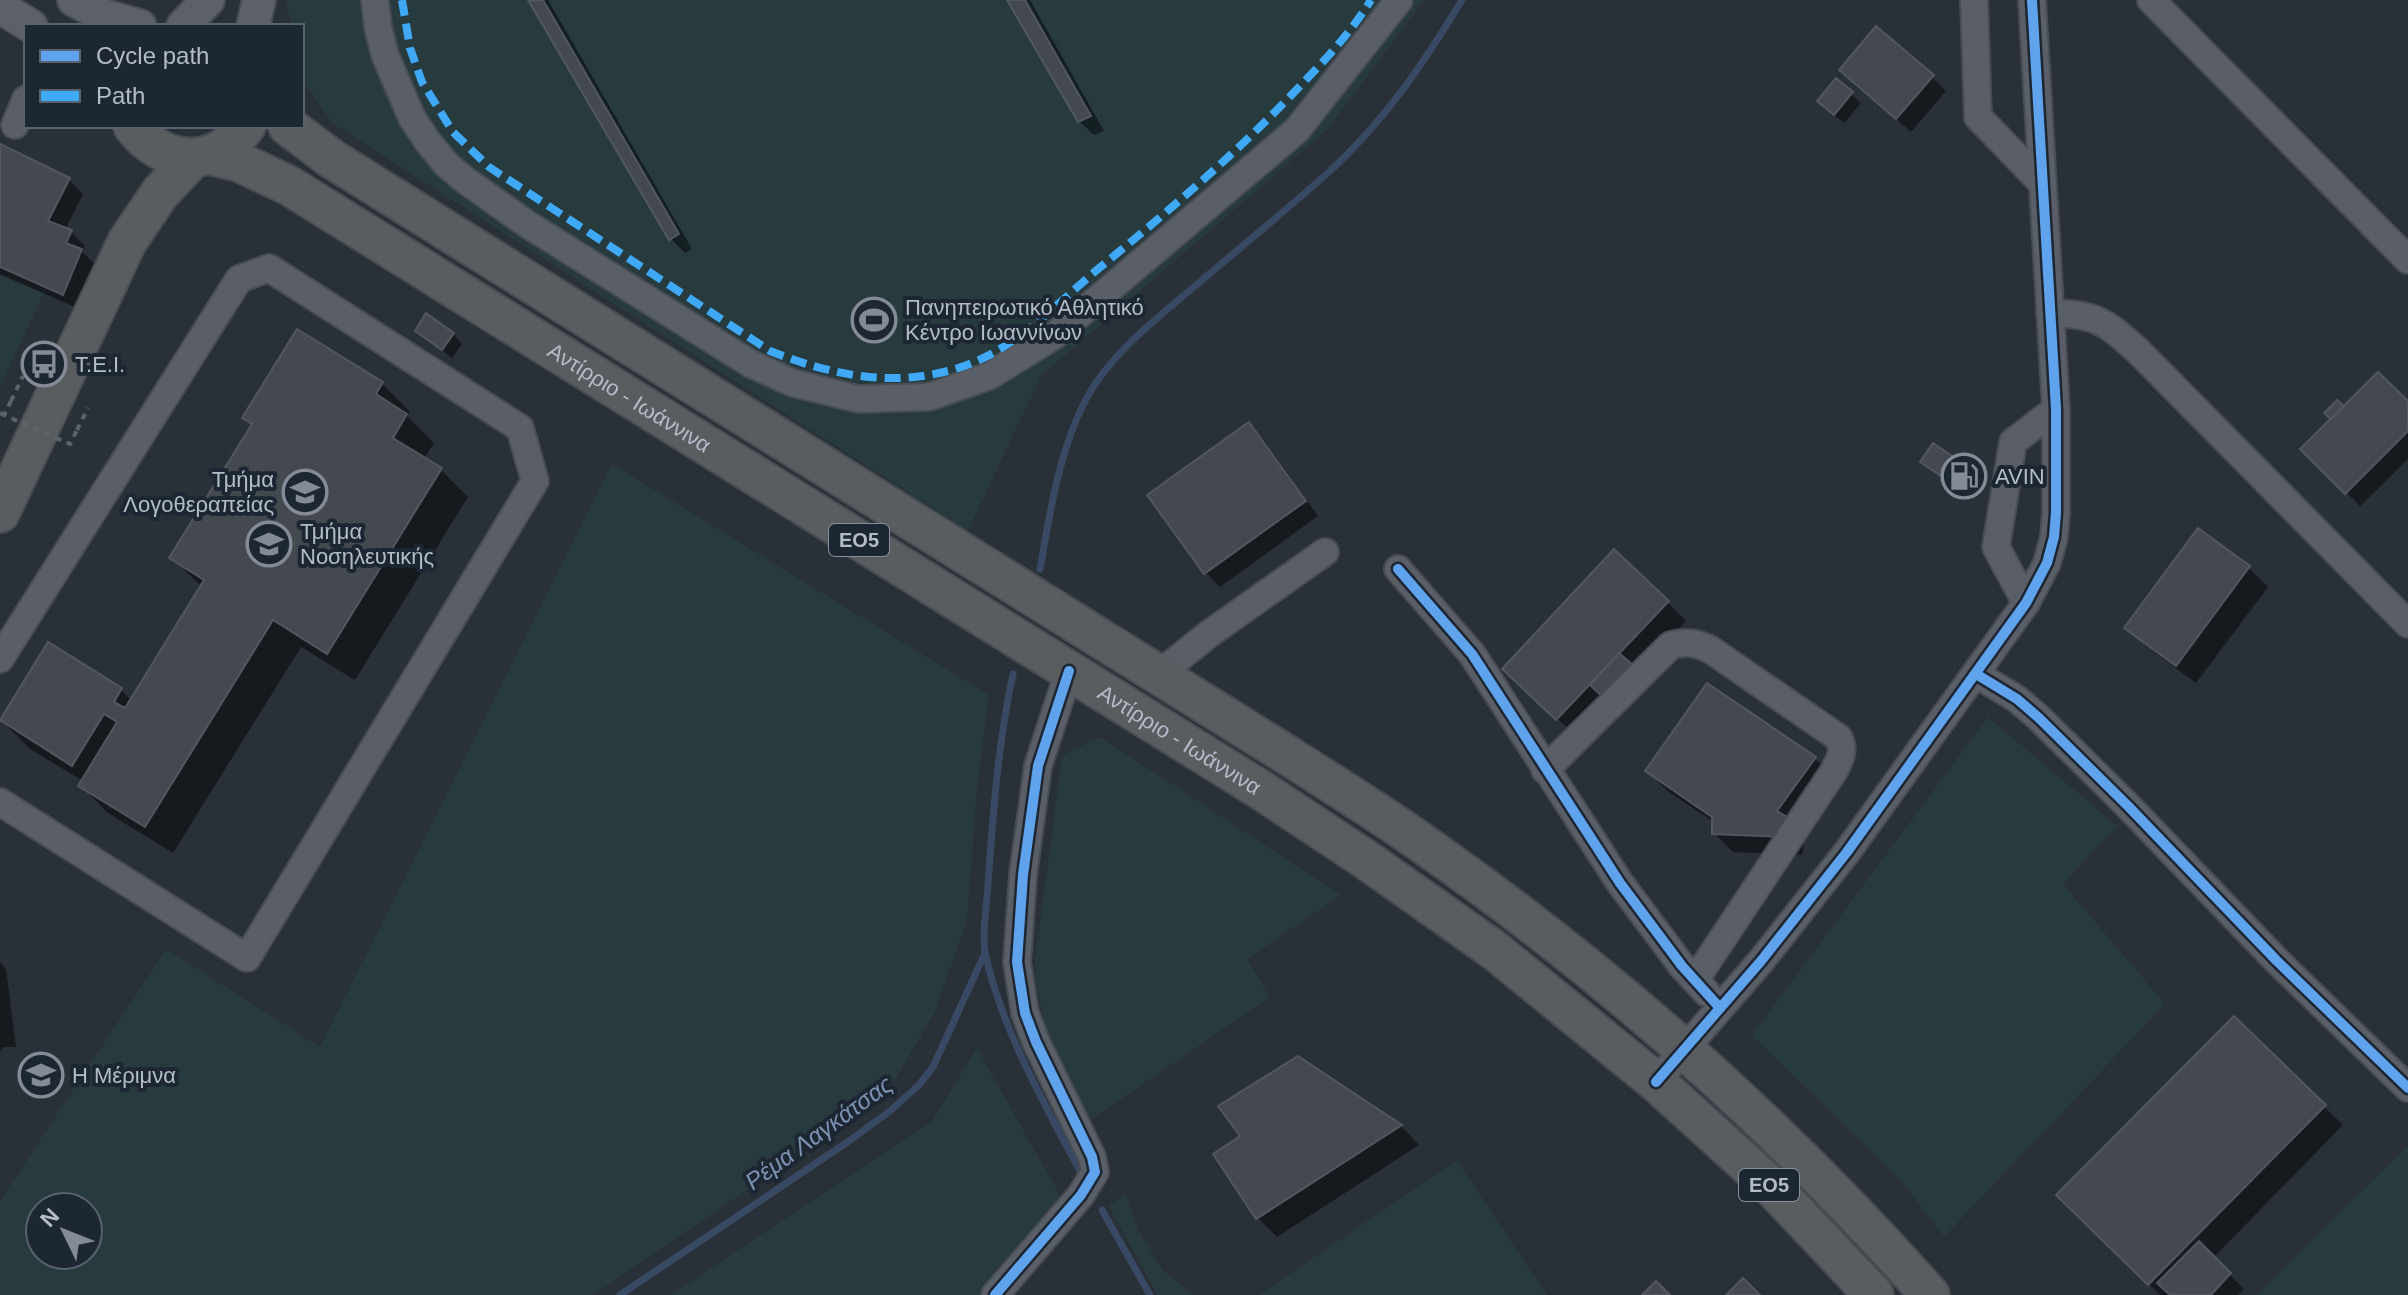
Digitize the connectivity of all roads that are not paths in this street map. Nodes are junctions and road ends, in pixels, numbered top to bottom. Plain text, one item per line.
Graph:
1 (74, 0) edge
2 (208, 0) edge
3 (259, 0) edge
4 (375, 0) edge
5 (1399, 0) edge
6 (1974, 0) edge
7 (2032, 0) edge
8 (2151, 0) edge
9 (0, 7) edge
10 (28, 24) edge
11 (133, 24) edge
12 (185, 24) edge
13 (253, 24) edge
14 (24, 104) edge
15 (15, 125) dead end
16 (134, 128) edge
17 (135, 128) edge
18 (244, 128) edge
19 (291, 128) edge
20 (201, 156) junction
21 (2041, 182) junction
22 (127, 242) junction
23 (2408, 260) edge
24 (2050, 313) junction
25 (2056, 409) junction
26 (0, 513) edge
27 (1325, 552) dead end
28 (1398, 569) dead end
29 (2026, 603) junction
30 (2408, 624) edge
31 (0, 659) edge
32 (1069, 671) junction
33 (1159, 674) junction
34 (1976, 674) junction
35 (1545, 770) junction
36 (0, 802) edge
37 (1695, 980) junction
38 (1720, 1008) junction
39 (1685, 1050) junction
40 (1656, 1082) junction
41 (2408, 1088) edge
42 (995, 1295) edge
43 (1874, 1295) edge
44 (1930, 1295) edge

1 - 11 main road
2 - 12 main road
3 - 13 main road
4 - 5 street
6 - 21 street
7 - 21 street
8 - 23 street
9 - 10 main road
14 - 15 street
16 - 22 highway
17 - 20 highway, ΕΟ5
18 - 20 highway
19 - 33 highway, Αντίρριο - Ιωάννινα / ΕΟ5
20 - 22 highway
20 - 32 highway, Αντίρριο - Ιωάννινα / ΕΟ5
21 - 24 street
22 - 26 highway
24 - 25 street
24 - 30 street
25 - 29 street
25 - 29 street
27 - 33 street
28 - 35 street
29 - 34 street
31 - 36 street
32 - 40 highway, Αντίρριο - Ιωάννινα / ΕΟ5
32 - 42 street
33 - 39 highway, Αντίρριο - Ιωάννινα / ΕΟ5
34 - 38 street
34 - 41 street
35 - 37 street
35 - 37 street
37 - 38 street
38 - 39 street
39 - 40 street
39 - 44 highway, Αντίρριο - Ιωάννινα / ΕΟ5
40 - 43 highway, Αντίρριο - Ιωάννινα / ΕΟ5

